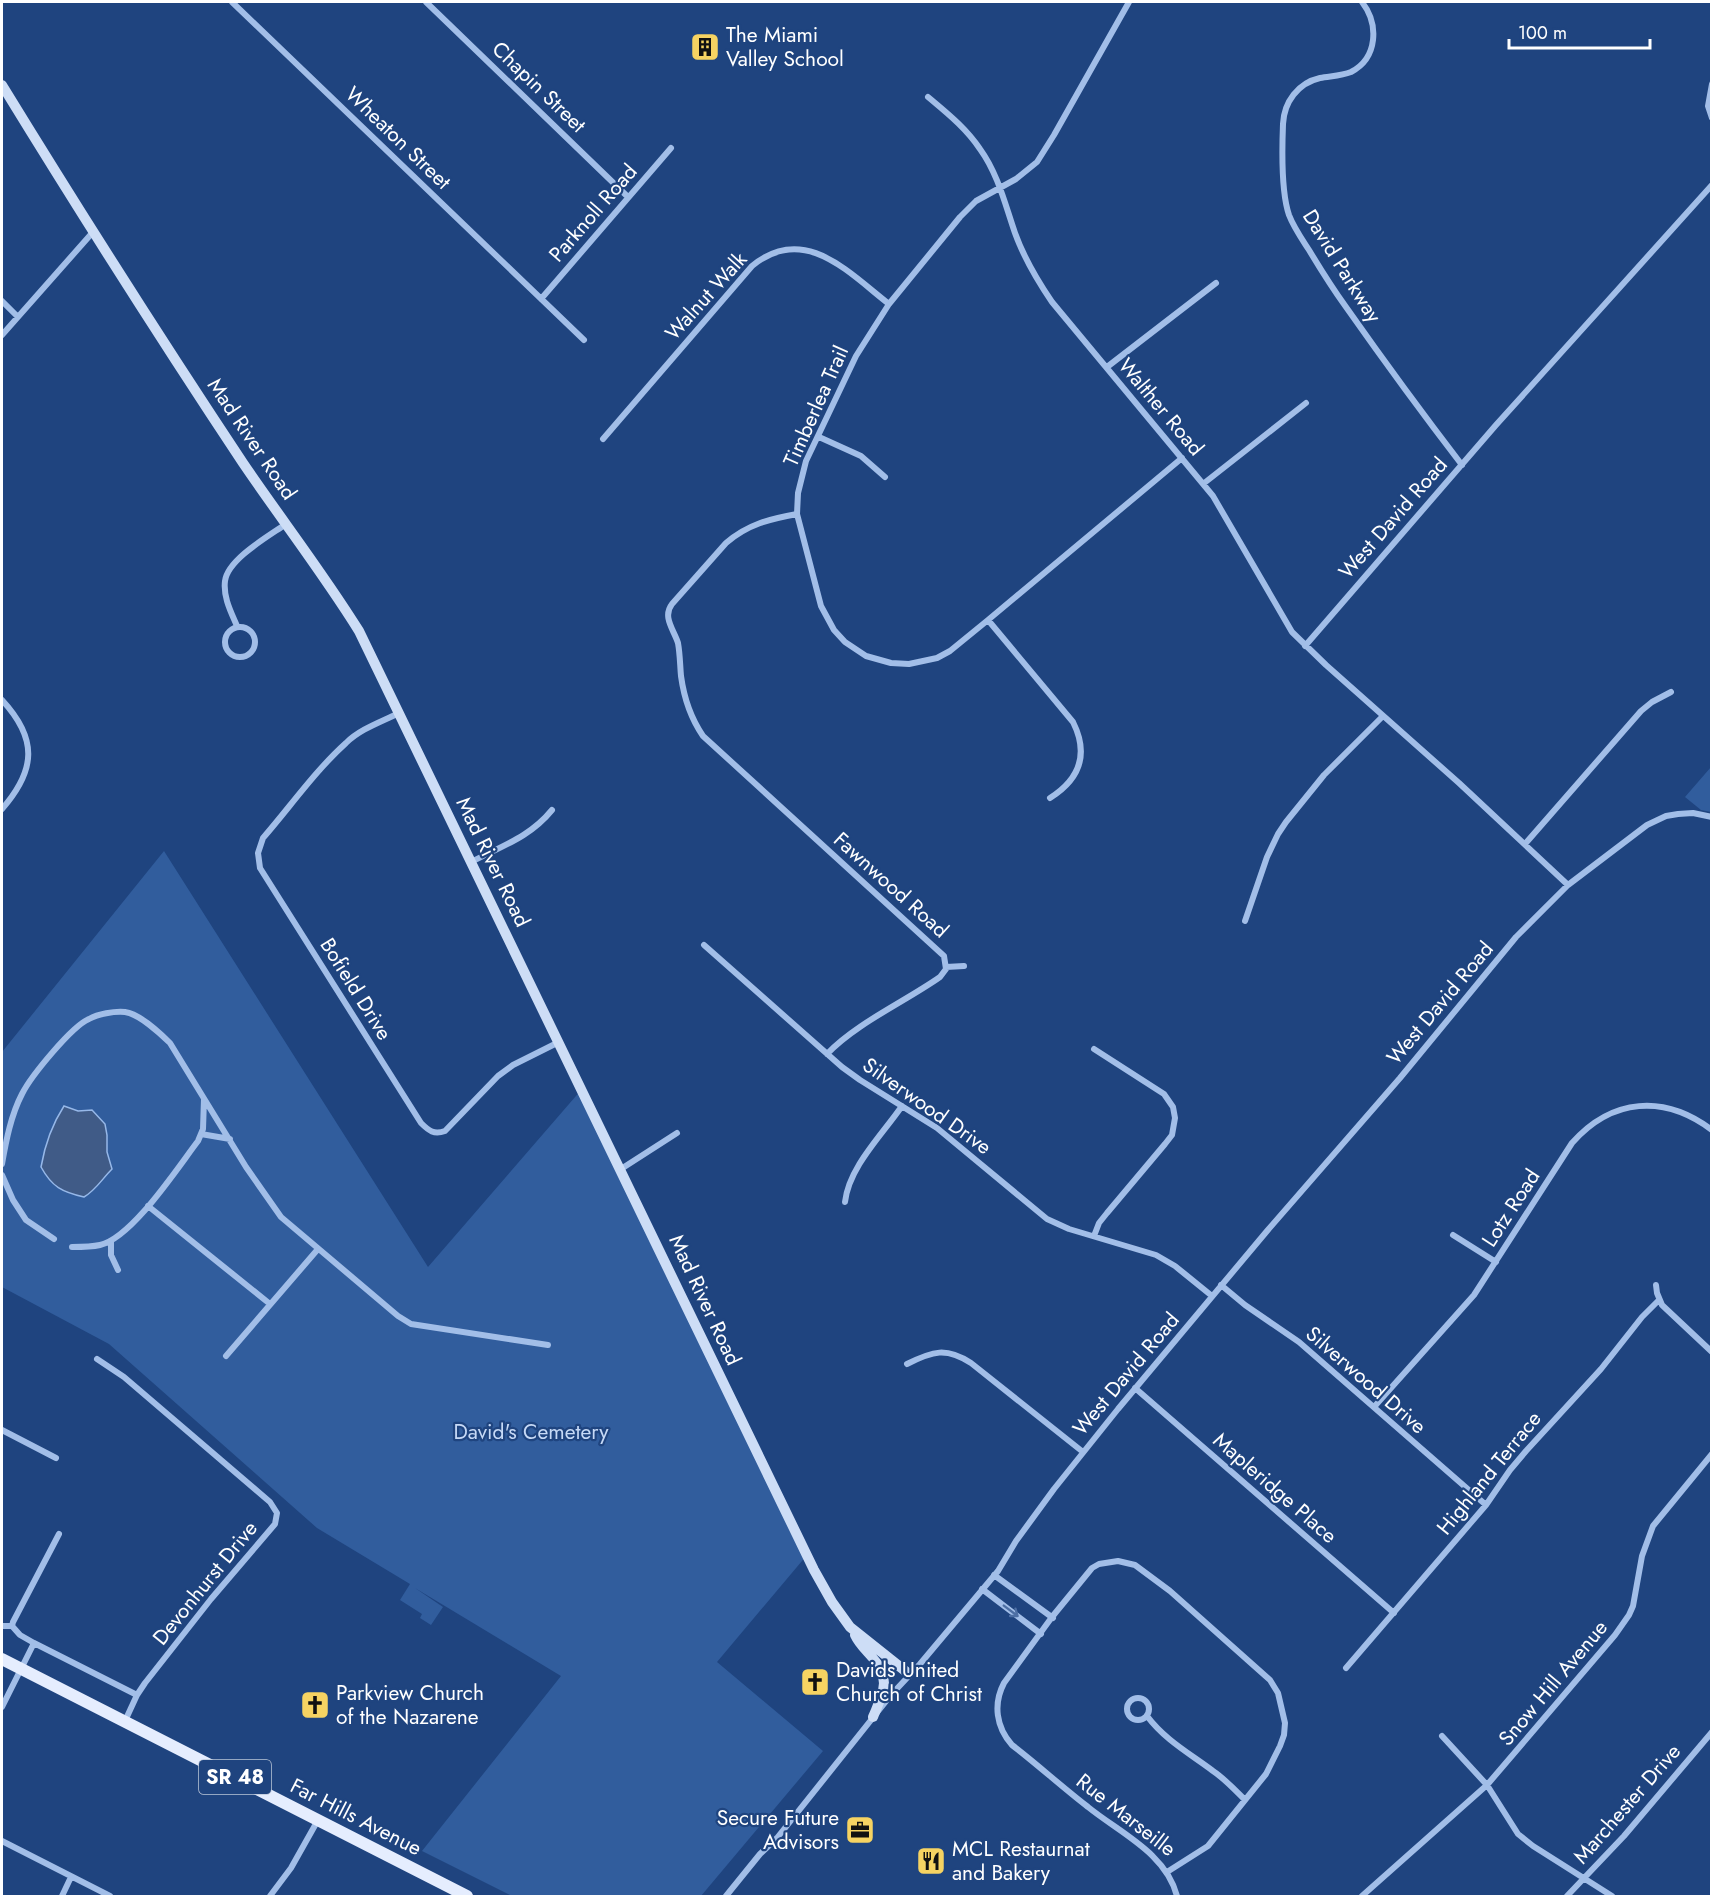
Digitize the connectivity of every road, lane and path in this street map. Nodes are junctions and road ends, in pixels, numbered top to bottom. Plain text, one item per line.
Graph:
1 (232, 2) edge
2 (426, 2) edge
3 (1129, 2) edge
4 (1362, 2) edge
5 (1712, 84) edge
6 (2, 85) edge
7 (928, 97) dead end
8 (1712, 118) edge
9 (671, 148) dead end
10 (1712, 185) edge
11 (1000, 187) junction
12 (628, 197) junction
13 (93, 232) junction
14 (1216, 283) dead end
15 (541, 299) junction
16 (2, 301) edge
17 (889, 304) junction
18 (18, 317) junction
19 (2, 336) edge
20 (584, 340) dead end
21 (1107, 367) junction
22 (1306, 403) dead end
23 (819, 437) junction
24 (603, 439) dead end
25 (1182, 458) junction
26 (1462, 465) junction
27 (885, 477) dead end
28 (1203, 484) junction
29 (797, 514) junction
30 (286, 524) junction
31 (988, 620) junction
32 (237, 626) junction
33 (1305, 646) junction
34 (1671, 692) dead end
35 (2, 700) edge
36 (399, 713) junction
37 (1383, 716) junction
38 (1050, 798) dead end
39 (2, 809) edge
40 (552, 810) dead end
41 (1712, 817) edge
42 (1524, 844) junction
43 (471, 861) junction
44 (1568, 885) junction
45 (1245, 921) dead end
46 (704, 945) dead end
47 (946, 966) junction
48 (964, 966) dead end
49 (559, 1042) junction
50 (1094, 1048) dead end
51 (827, 1054) junction
52 (205, 1098) junction
53 (902, 1106) junction
54 (1712, 1130) edge
55 (677, 1133) dead end
56 (201, 1134) junction
57 (230, 1139) junction
58 (2, 1164) edge
59 (621, 1169) junction
60 (2, 1174) edge
61 (845, 1202) dead end
62 (148, 1206) junction
63 (1453, 1235) dead end
64 (1094, 1236) junction
65 (54, 1239) dead end
66 (111, 1241) junction
67 (72, 1247) dead end
68 (318, 1249) junction
69 (1496, 1262) junction
70 (118, 1270) dead end
71 (1221, 1285) junction
72 (1656, 1285) dead end
73 (1212, 1296) junction
74 (1659, 1300) junction
75 (270, 1304) junction
76 (548, 1345) dead end
77 (1712, 1352) edge
78 (226, 1356) dead end
79 (97, 1359) dead end
80 (907, 1364) dead end
81 (1135, 1388) junction
82 (1374, 1407) junction
83 (2, 1430) edge
84 (1083, 1452) junction
85 (1712, 1454) edge
86 (56, 1458) dead end
87 (1486, 1505) junction
88 (58, 1534) dead end
89 (994, 1575) junction
90 (982, 1589) junction
91 (1394, 1613) junction
92 (1053, 1618) junction
93 (2, 1626) edge
94 (12, 1626) junction
95 (850, 1627) junction
96 (1041, 1634) junction
97 (34, 1643) junction
98 (2, 1659) edge
99 (21, 1668) junction
100 (1346, 1668) dead end
101 (909, 1674) junction
102 (137, 1695) junction
103 (2, 1707) edge
104 (1147, 1716) dead end
105 (873, 1718) junction
106 (125, 1721) junction
107 (1712, 1732) edge
108 (1442, 1736) dead end
109 (1487, 1785) junction
110 (1245, 1800) junction
111 (318, 1820) junction
112 (2, 1841) edge
113 (1167, 1872) junction
114 (72, 1877) junction
115 (1584, 1878) junction
116 (62, 1896) edge
117 (110, 1896) edge
118 (270, 1896) edge
119 (467, 1896) edge
120 (726, 1896) edge
121 (1177, 1896) edge
122 (1362, 1896) edge
123 (1566, 1896) edge
124 (1612, 1896) edge

1 - 15 street, Wheaton Street
2 - 12 street, Chapin Street
3 - 11 street, Timberlea Trail
4 - 26 street, David Parkway
5 - 8 street
6 - 13 street, Mad River Road
7 - 11 street, Walther Road
9 - 12 street, Parknoll Road
10 - 26 street, West David Road
11 - 17 street, Timberlea Trail
11 - 21 street, Walther Road
12 - 15 street, Parknoll Road
13 - 18 street
13 - 30 street, Mad River Road
14 - 21 street
15 - 20 street, Wheaton Street
16 - 18 street
17 - 23 street, Timberlea Trail
17 - 24 street, Walnut Walk
18 - 19 street
21 - 25 street, Walther Road
22 - 28 street
23 - 27 street
23 - 29 street, Timberlea Trail
25 - 28 street, Walther Road
25 - 31 street, Timberlea Trail
26 - 33 street, West David Road
28 - 33 street, Walther Road
29 - 31 street, Timberlea Trail
29 - 47 street, Fawnwood Road
30 - 32 street
30 - 36 street, Mad River Road
31 - 38 street
32 - 32 street
33 - 37 street
34 - 42 street
35 - 39 street
36 - 43 street, Mad River Road
36 - 49 street, Bofield Drive
37 - 42 street
37 - 45 street
40 - 43 street
41 - 44 street, West David Road
42 - 44 street
43 - 49 street, Mad River Road
44 - 71 street, West David Road
46 - 51 street, Silverwood Drive
47 - 48 street
47 - 51 street, Fawnwood Road
49 - 59 street, Mad River Road
50 - 64 street
51 - 53 street, Silverwood Drive
52 - 56 street
52 - 57 street
52 - 58 street
53 - 61 street
53 - 64 street, Silverwood Drive
54 - 69 street, Lotz Road
55 - 59 street
56 - 57 street
56 - 62 street
57 - 68 street
59 - 95 street, Mad River Road
60 - 65 street
62 - 66 street
62 - 75 street
63 - 69 street
64 - 73 street, Silverwood Drive
66 - 67 street
66 - 70 street
68 - 75 street
68 - 76 street
69 - 82 street, Lotz Road
71 - 73 street, West David Road
71 - 82 street, Silverwood Drive
72 - 74 street
73 - 81 street, West David Road
74 - 77 street
74 - 87 street, Highland Terrace
75 - 78 street
79 - 102 street, Devonhurst Drive
80 - 84 street
81 - 84 street, West David Road
81 - 91 street, Mapleridge Place
82 - 87 street, Silverwood Drive
83 - 86 street
84 - 89 street, West David Road
85 - 109 street, Snow Hill Avenue
87 - 91 street, Highland Terrace
88 - 94 street
89 - 90 street, West David Road
89 - 92 street
90 -> 96 street
90 - 101 street, West David Road
91 - 100 street, Highland Terrace
92 - 96 street, Rue Marseille
92 - 110 street, Rue Marseille
93 - 94 street
94 - 97 street
95 - 101 street, Mad River Road
95 - 105 street
96 - 113 street, Rue Marseille
97 - 99 street
97 - 102 street
98 - 99 main road, Far Hills Avenue / SR 48
99 - 103 street
99 - 106 main road, Far Hills Avenue / SR 48
101 - 105 street, West David Road
102 - 106 street, Devonhurst Drive
104 - 110 street
105 - 120 street, West David Road
106 - 111 main road, Far Hills Avenue / SR 48
107 - 115 street, Marchester Drive
108 - 109 street
109 - 115 street
109 - 122 street, Snow Hill Avenue
110 - 113 street, Rue Marseille
111 - 118 street
111 - 119 main road, Far Hills Avenue / SR 48
112 - 114 street
113 - 121 street
114 - 116 street
114 - 117 street
115 - 123 street, Marchester Drive
115 - 124 street

